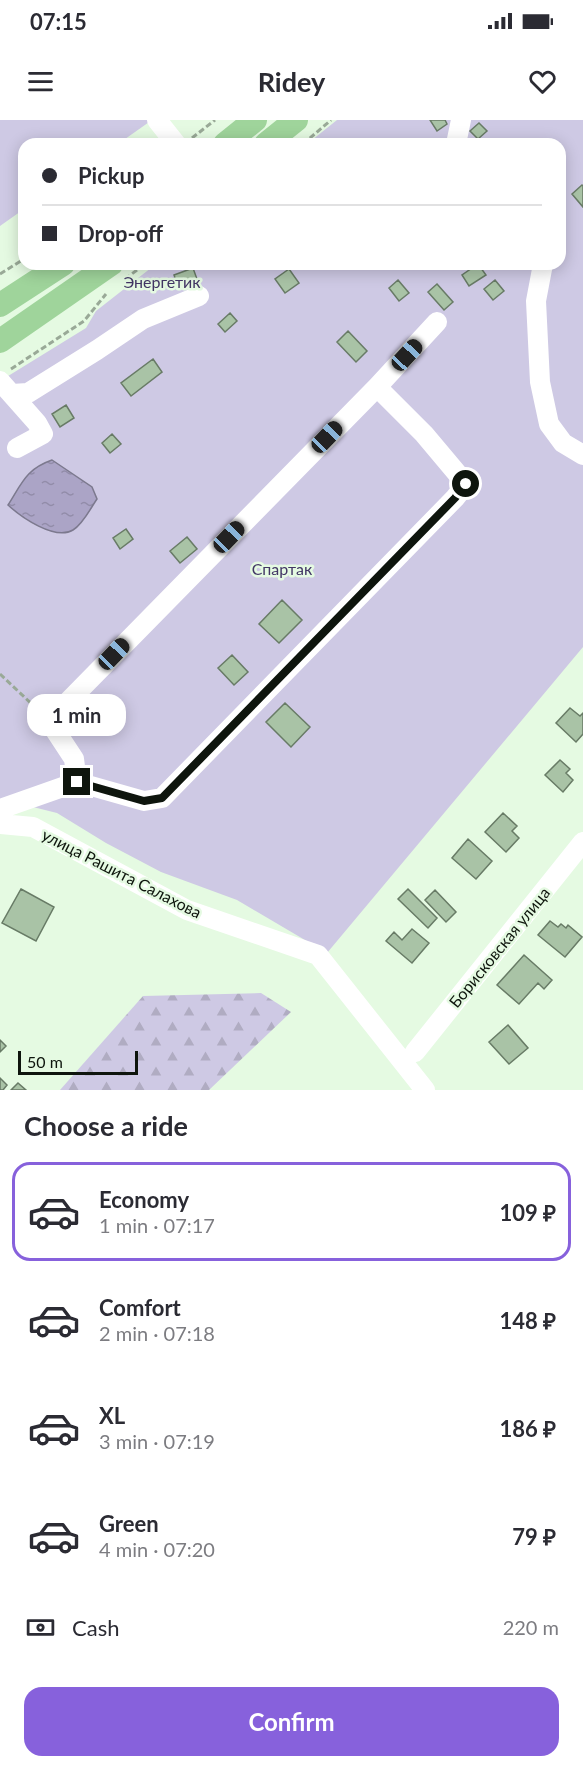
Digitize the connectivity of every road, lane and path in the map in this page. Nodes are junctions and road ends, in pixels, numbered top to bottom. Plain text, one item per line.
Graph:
1 (157, 120) edge
2 (215, 120) edge
3 (255, 120) edge
4 (296, 120) edge
5 (331, 120) edge
6 (461, 120) edge
7 (180, 138) edge
8 (188, 138) edge
9 (232, 138) edge
10 (274, 138) edge
11 (310, 138) edge
12 (457, 138) edge
13 (18, 263) edge
14 (54, 270) edge
15 (542, 270) edge
16 (0, 274) edge
17 (115, 274) edge
18 (111, 290) dead end
19 (200, 296) dead end
20 (0, 305) edge
21 (437, 322) dead end
22 (0, 341) edge
23 (7, 382) edge
24 (376, 387) junction
25 (17, 448) dead end
26 (583, 455) edge
27 (0, 674) edge
28 (49, 721) junction
29 (77, 782) junction
30 (0, 808) edge
31 (0, 824) edge
32 (583, 842) edge
33 (415, 1052) dead end
34 (425, 1090) edge

1 - 7 street
2 - 8 path
3 - 9 main road
4 - 10 main road
5 - 11 path
6 - 12 street
13 - 16 path
14 - 20 main road
15 - 26 street
17 - 22 main road
18 - 23 path
19 - 23 street
21 - 24 street
23 - 25 street
24 - 28 street
24 - 29 street
27 - 28 path
28 - 29 street
29 - 30 street
31 - 34 street, улица Рашита Салахова
32 - 33 street, Борисковская улица

